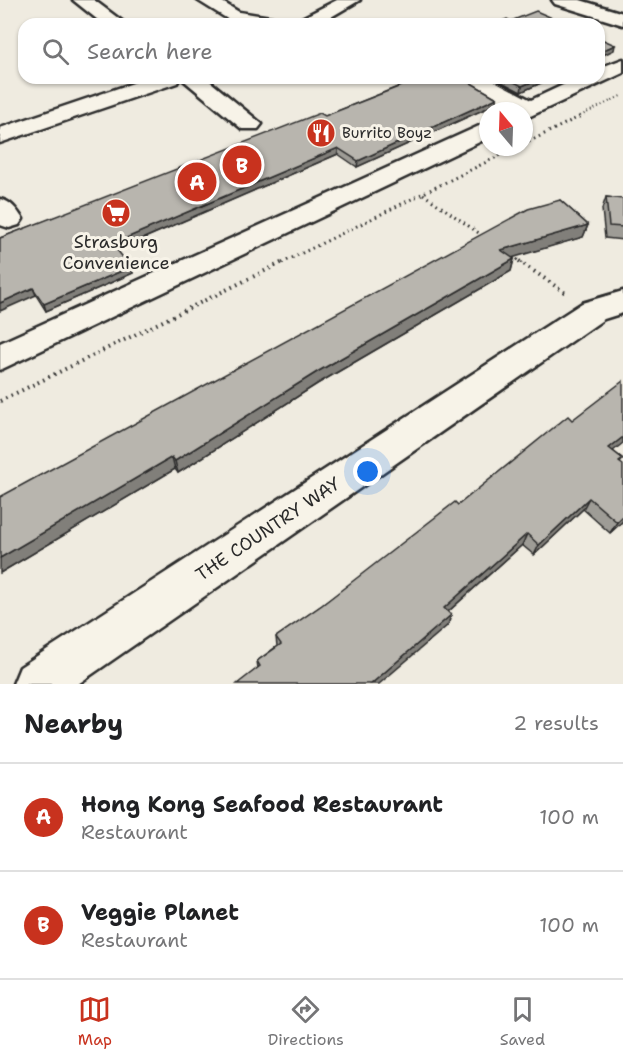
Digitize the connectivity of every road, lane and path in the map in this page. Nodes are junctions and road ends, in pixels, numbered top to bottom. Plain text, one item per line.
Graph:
1 (82, 0) edge
2 (206, 0) edge
3 (351, 0) edge
4 (561, 0) edge
5 (280, 5) dead end
6 (108, 18) edge
7 (242, 18) edge
8 (296, 18) edge
9 (315, 18) edge
10 (623, 19) edge
11 (623, 65) edge
12 (605, 73) edge
13 (152, 84) edge
14 (200, 84) edge
15 (482, 84) edge
16 (582, 84) edge
17 (623, 95) edge
18 (513, 102) edge
19 (533, 107) edge
20 (250, 124) dead end
21 (479, 133) edge
22 (0, 136) edge
23 (533, 140) edge
24 (499, 156) edge
25 (423, 194) junction
26 (489, 240) edge
27 (508, 253) edge
28 (608, 306) edge
29 (0, 357) edge
30 (0, 401) edge
31 (37, 684) edge

1 - 6 street
2 - 7 street
3 - 9 street
4 - 10 street
5 - 8 street
11 - 12 street
13 - 22 street
14 - 20 street
15 - 18 street
16 - 19 street
17 - 23 path
21 - 29 street
24 - 25 path
25 - 26 path
25 - 30 path
27 - 28 path
28 - 31 street, THE COUNTRY WAY

